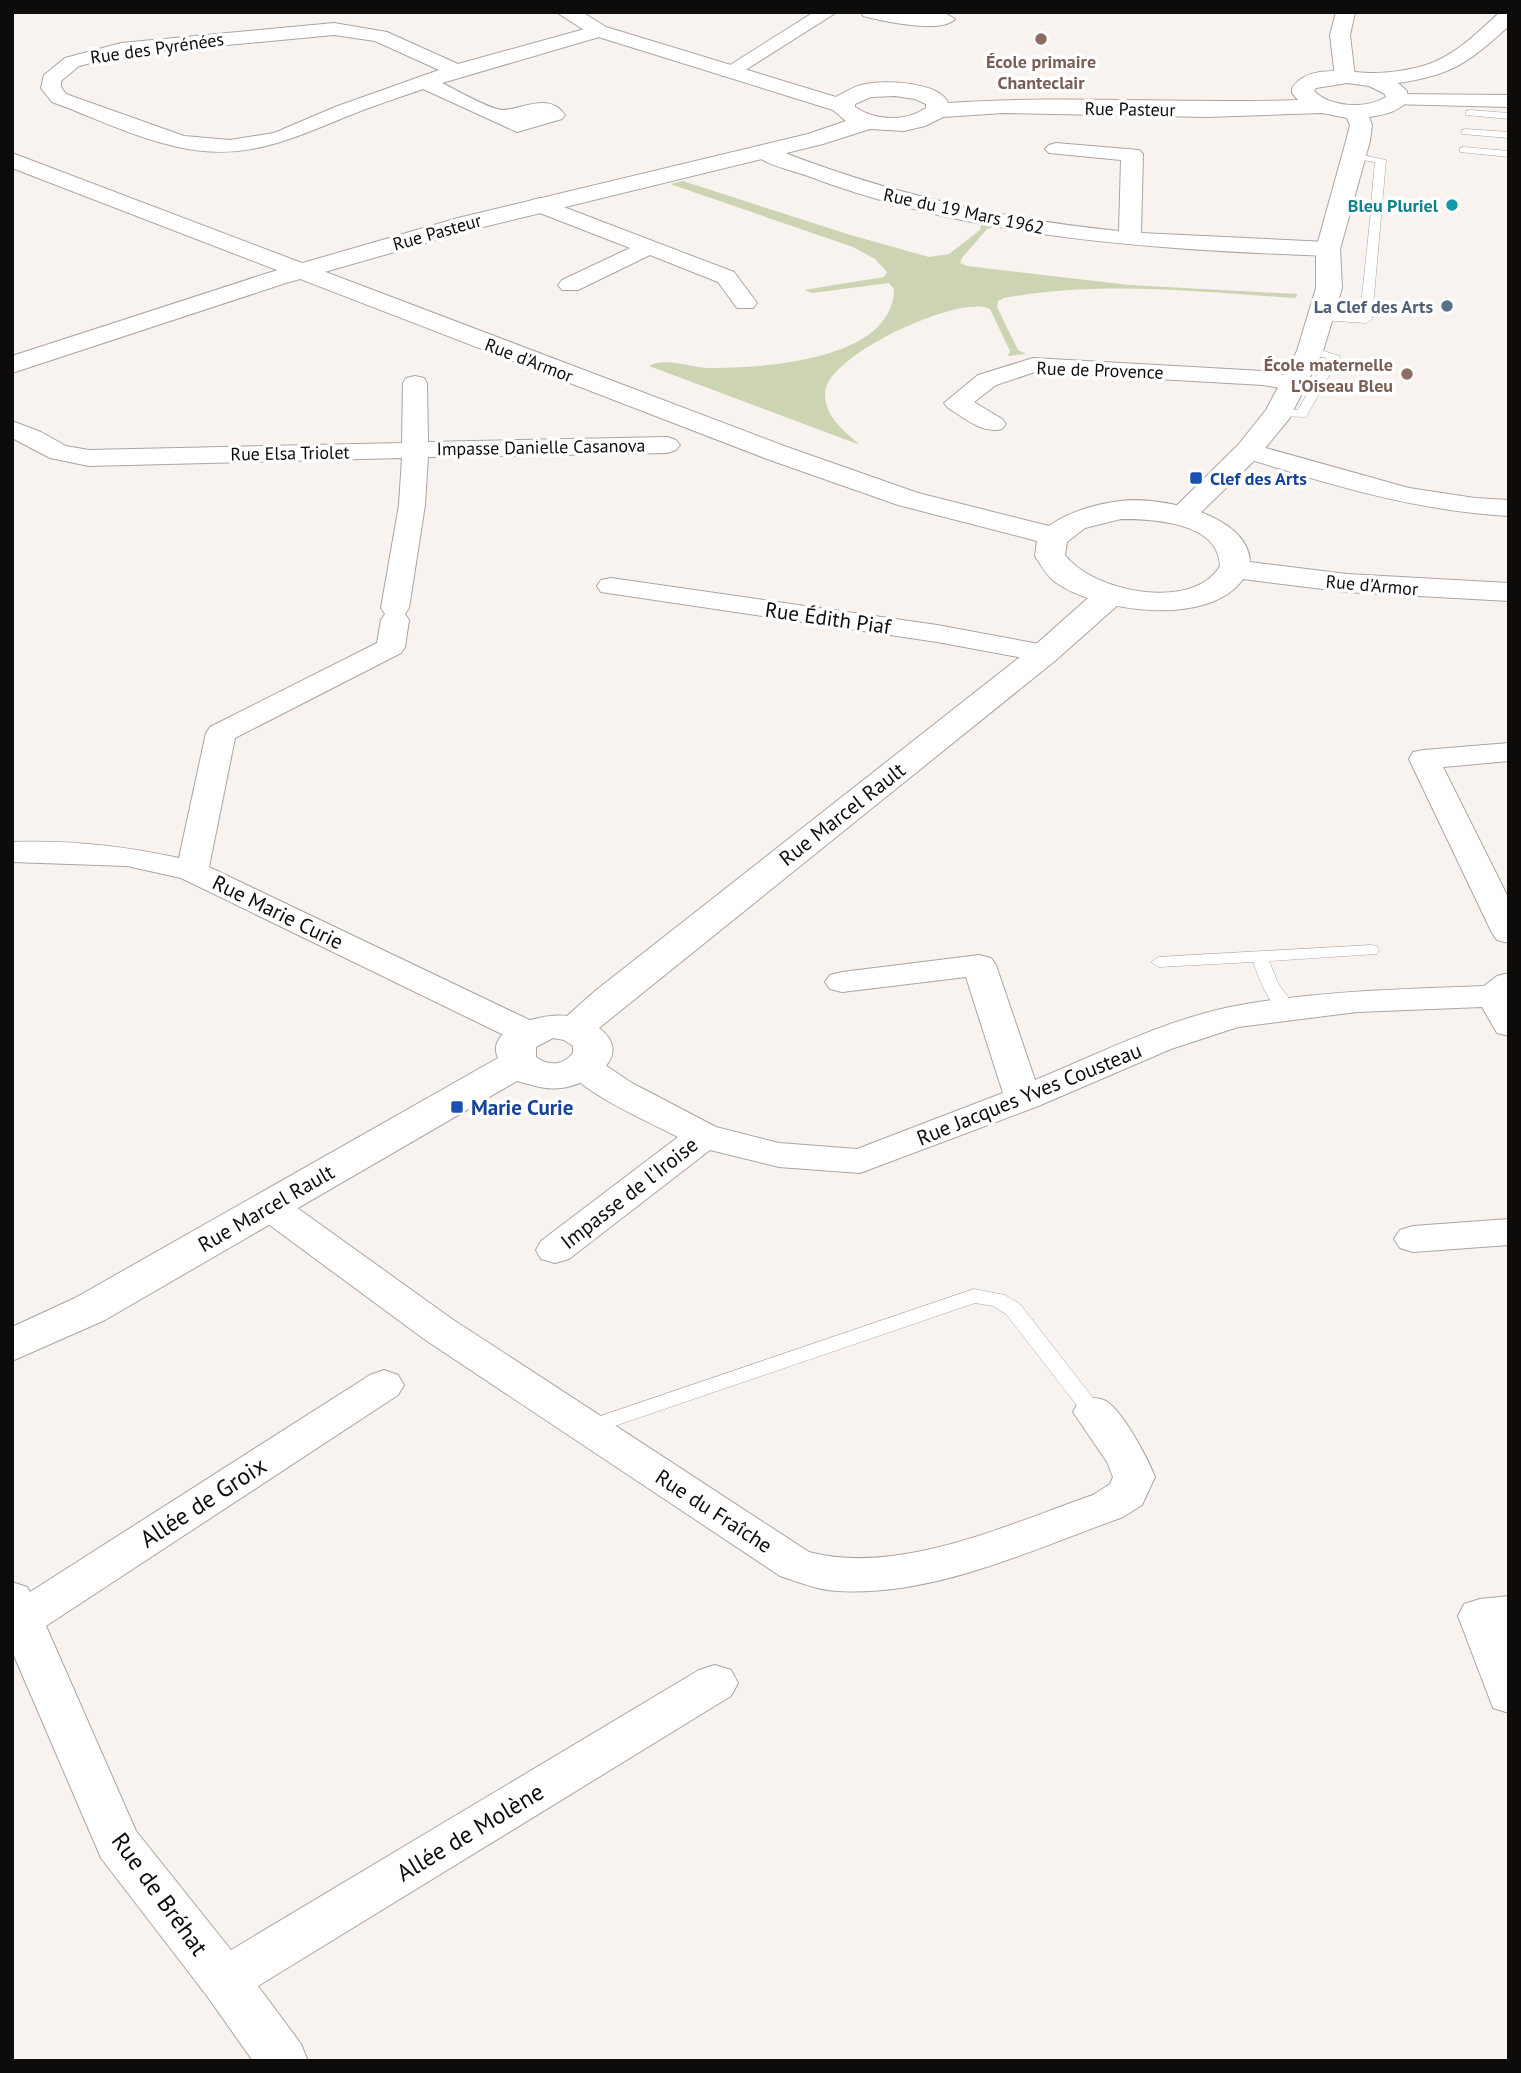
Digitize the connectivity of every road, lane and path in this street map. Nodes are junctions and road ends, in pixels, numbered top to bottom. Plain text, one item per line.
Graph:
1 (566, 12) edge
2 (828, 12) edge
3 (870, 12) edge
4 (1346, 12) edge
5 (1509, 15) edge
6 (945, 19) dead end
7 (598, 31) junction
8 (456, 71) junction
9 (729, 72) junction
10 (1429, 72) junction
11 (1345, 77) junction
12 (1371, 80) junction
13 (424, 82) junction
14 (867, 90) junction
15 (1303, 93) junction
16 (1396, 95) junction
17 (1509, 101) edge
18 (934, 104) junction
19 (842, 106) junction
20 (1323, 106) junction
21 (1355, 111) junction
22 (1470, 113) dead end
23 (1509, 116) edge
24 (499, 117) dead end
25 (869, 122) junction
26 (1466, 131) dead end
27 (1509, 135) edge
28 (1056, 149) dead end
29 (1464, 150) dead end
30 (763, 151) junction
31 (1509, 154) edge
32 (1353, 156) junction
33 (12, 160) edge
34 (1339, 204) junction
35 (540, 205) junction
36 (1375, 208) junction
37 (1130, 238) junction
38 (649, 247) junction
39 (1328, 249) junction
40 (302, 271) junction
41 (570, 285) dead end
42 (745, 303) dead end
43 (1321, 316) junction
44 (1310, 351) junction
45 (12, 365) edge
46 (415, 383) dead end
47 (1293, 383) junction
48 (1279, 413) junction
49 (993, 424) dead end
50 (12, 429) edge
51 (667, 445) dead end
52 (415, 450) junction
53 (1248, 451) junction
54 (1509, 508) edge
55 (1181, 516) junction
56 (1053, 536) junction
57 (1235, 568) junction
58 (611, 586) dead end
59 (1509, 592) edge
60 (1108, 597) junction
61 (1045, 653) junction
62 (1509, 752) edge
63 (12, 852) edge
64 (192, 870) junction
65 (1509, 933) edge
66 (1371, 950) dead end
67 (1259, 957) junction
68 (1159, 962) dead end
69 (842, 982) dead end
70 (1504, 1001) edge
71 (1289, 1010) junction
72 (575, 1029) junction
73 (523, 1049) junction
74 (583, 1067) junction
75 (1023, 1099) junction
76 (704, 1136) junction
77 (269, 1206) junction
78 (1509, 1232) edge
79 (1413, 1239) dead end
80 (555, 1250) dead end
81 (12, 1345) edge
82 (384, 1385) dead end
83 (1093, 1412) joint
84 (587, 1427) junction
85 (1509, 1613) edge
86 (16, 1615) edge
87 (715, 1683) dead end
88 (1509, 1695) edge
89 (225, 1980) junction
90 (282, 2061) edge

1 - 7 street
2 - 9 street
3 - 6 street
4 - 11 street
5 - 10 street
7 - 8 street, Rue des Pyrénées
7 - 9 street
8 - 13 street, Rue des Pyrénées
8 - 13 street, Rue des Pyrénées
9 - 14 street
9 - 19 street
10 - 12 street
10 - 16 street
11 - 12 street
11 - 15 street
12 - 16 street
13 - 24 street
14 - 18 street
14 - 19 street
15 - 18 street, Rue Pasteur
15 - 20 street
16 - 17 street
16 - 21 street
18 - 20 street, Rue Pasteur
18 - 25 street, Rue Pasteur
19 - 25 street
20 - 21 street
21 - 32 street
22 - 23 lane
25 - 30 street, Rue Pasteur
26 - 27 lane
28 - 37 street
29 - 31 lane
30 - 35 street, Rue Pasteur
30 - 37 street, Rue du 19 Mars 1962
32 - 34 street
32 - 36 lane
33 - 40 street, Rue d'Armor
34 - 36 lane
34 - 39 street
35 - 38 street
35 - 40 street, Rue Pasteur
36 - 43 lane
37 - 39 street, Rue du 19 Mars 1962
38 - 41 street
38 - 42 street
39 - 43 street
40 - 45 street, Rue Pasteur
40 - 56 street, Rue d'Armor
43 - 44 street
44 - 47 street
44 - 48 lane
46 - 52 street
47 - 48 street
47 - 49 street, Rue de Provence
48 - 53 street
50 - 52 street, Rue Elsa Triolet
51 - 52 street, Impasse Danielle Casanova
52 - 64 street
53 - 54 street
53 - 55 street
55 - 56 street
55 - 57 street
56 - 60 street
57 - 59 street, Rue d'Armor
57 - 60 street
58 - 61 street, Rue Édith Piaf
60 - 61 street, Rue Marcel Rault
61 - 72 street, Rue Marcel Rault
62 - 65 street
63 - 64 street, Rue Marie Curie
64 - 73 street, Rue Marie Curie
66 - 67 lane
67 - 68 lane
67 - 71 lane
69 - 75 street
70 - 71 street, Rue Jacques Yves Cousteau
71 - 75 street, Rue Jacques Yves Cousteau
72 - 73 street
72 - 74 street
73 - 74 street
73 - 77 street, Rue Marcel Rault
74 - 76 street, Rue Jacques Yves Cousteau
75 - 76 street, Rue Jacques Yves Cousteau
76 - 80 street, Impasse de l'Iroise
77 - 81 street, Rue Marcel Rault
77 - 84 street, Rue du Fraîche
78 - 79 street
82 - 86 street, Allée de Groix
83 - 84 lane
83 - 84 street, Rue du Fraîche
85 - 88 street
86 - 89 street, Rue de Bréhat
87 - 89 street, Allée de Molène
89 - 90 street, Rue de Bréhat

